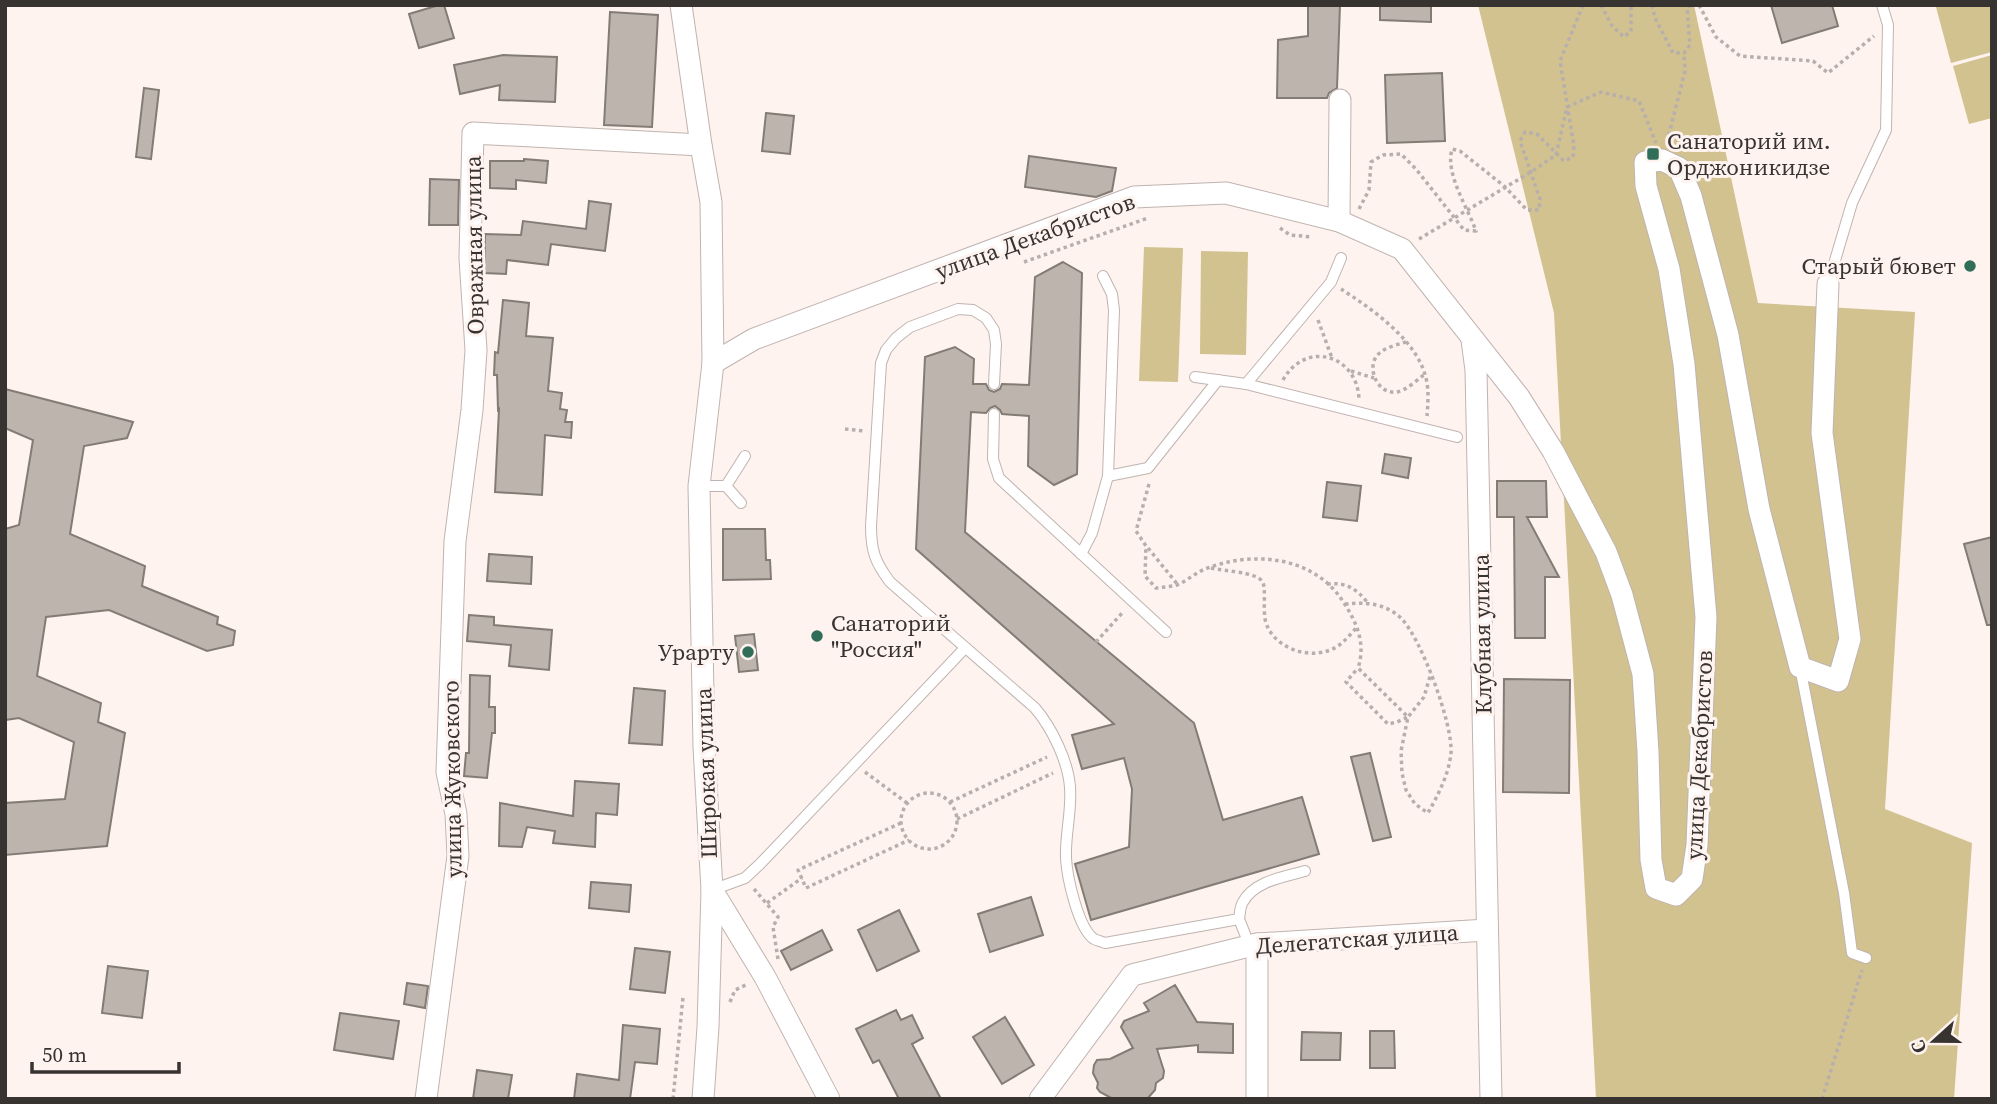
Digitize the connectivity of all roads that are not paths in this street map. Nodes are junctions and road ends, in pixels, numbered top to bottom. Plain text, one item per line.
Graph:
1 (681, 5) edge
2 (1882, 5) edge
3 (1340, 100) dead end
4 (701, 145) junction
5 (1345, 224) junction
6 (1341, 258) dead end
7 (1103, 276) dead end
8 (1828, 284) joint
9 (1472, 338) junction
10 (713, 363) junction
11 (1195, 377) dead end
12 (1218, 380) junction
13 (994, 384) dead end
14 (1246, 384) junction
15 (994, 414) dead end
16 (1457, 437) dead end
17 (745, 456) dead end
18 (1108, 475) junction
19 (699, 486) junction
20 (726, 486) junction
21 (741, 503) dead end
22 (455, 541) joint
23 (1081, 555) junction
24 (1166, 632) dead end
25 (965, 648) junction
26 (1800, 667) junction
27 (1305, 871) dead end
28 (712, 890) junction
29 (1239, 919) junction
30 (1488, 930) junction
31 (1252, 941) junction
32 (1866, 958) road end
33 (426, 1099) edge
34 (703, 1099) edge
35 (829, 1099) edge
36 (1040, 1099) edge
37 (1257, 1099) edge
38 (1490, 1099) edge

1 - 4 street
2 - 8 lane
3 - 5 street
4 - 10 street
4 - 22 street, Овражная улица
5 - 9 street, улица Декабристов
5 - 10 street, улица Декабристов
6 - 14 lane
7 - 18 lane
8 - 26 street
9 - 26 street, улица Декабристов
9 - 30 street, Клубная улица
10 - 19 street, Широкая улица
11 - 12 lane
12 - 14 lane
12 - 18 lane
13 - 25 lane
14 - 16 lane
15 - 23 lane
17 - 20 lane
18 - 23 lane
19 - 20 lane
19 - 28 street, Широкая улица
20 - 21 lane
22 - 33 street, улица Жуковского
23 - 24 lane
25 - 28 lane
25 - 29 lane
26 - 32 lane
27 - 29 lane
28 - 34 street, Широкая улица
28 - 35 street
29 - 31 lane
30 - 31 street, Делегатская улица
30 - 38 street, Клубная улица
31 - 36 street, Делегатская улица
31 - 37 street

